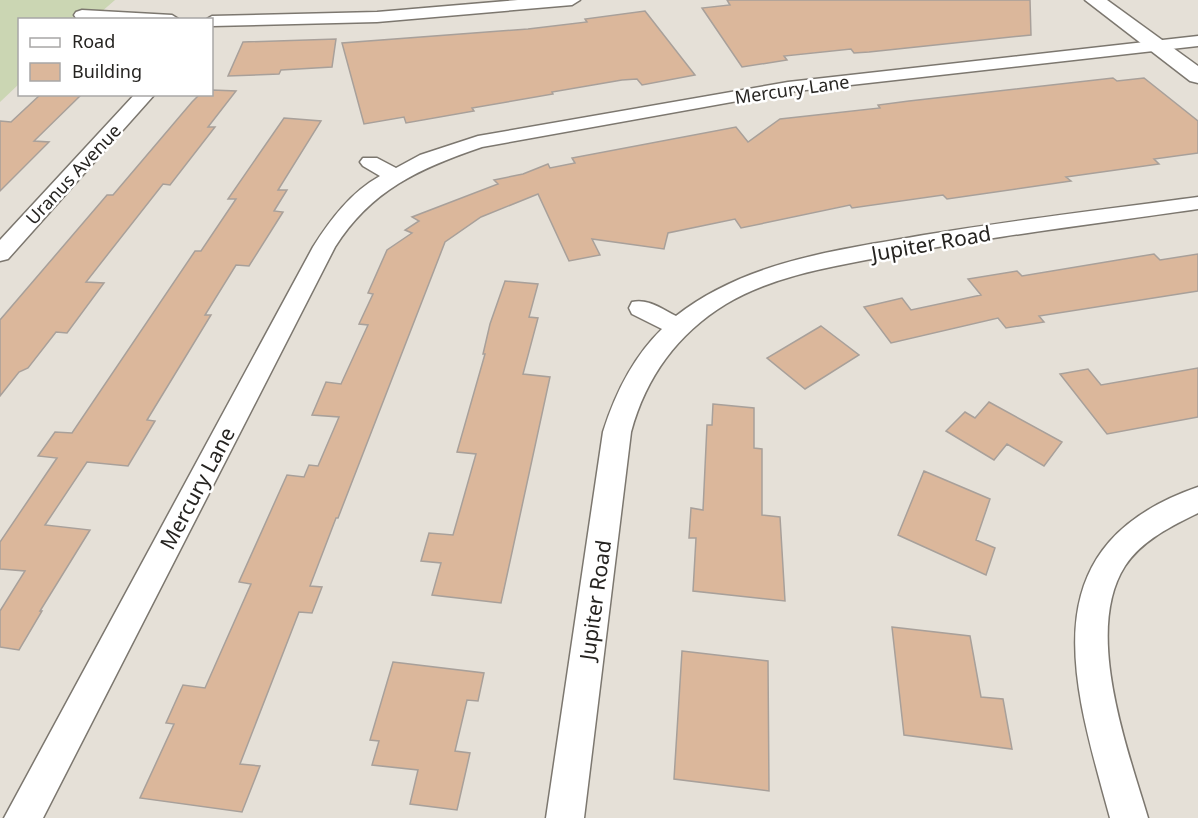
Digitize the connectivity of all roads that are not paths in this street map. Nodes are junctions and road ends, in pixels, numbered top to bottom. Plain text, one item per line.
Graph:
1 (572, 0) edge
2 (1095, 0) edge
3 (82, 15) dead end
4 (136, 18) edge
5 (213, 22) edge
6 (1198, 41) edge
7 (1156, 46) junction
8 (1198, 76) edge
9 (144, 96) edge
10 (370, 162) dead end
11 (394, 175) junction
12 (1198, 203) edge
13 (0, 254) edge
14 (641, 308) dead end
15 (678, 327) junction
16 (1198, 499) edge
17 (23, 818) edge
18 (565, 818) edge
19 (1129, 818) edge

1 - 5 street
2 - 7 street
3 - 4 street
6 - 7 street, Mercury Lane
7 - 8 street
7 - 11 street, Mercury Lane
9 - 13 street, Uranus Avenue
10 - 11 street
11 - 17 street, Mercury Lane
12 - 15 street, Jupiter Road
14 - 15 street
15 - 18 street, Jupiter Road
16 - 19 street

